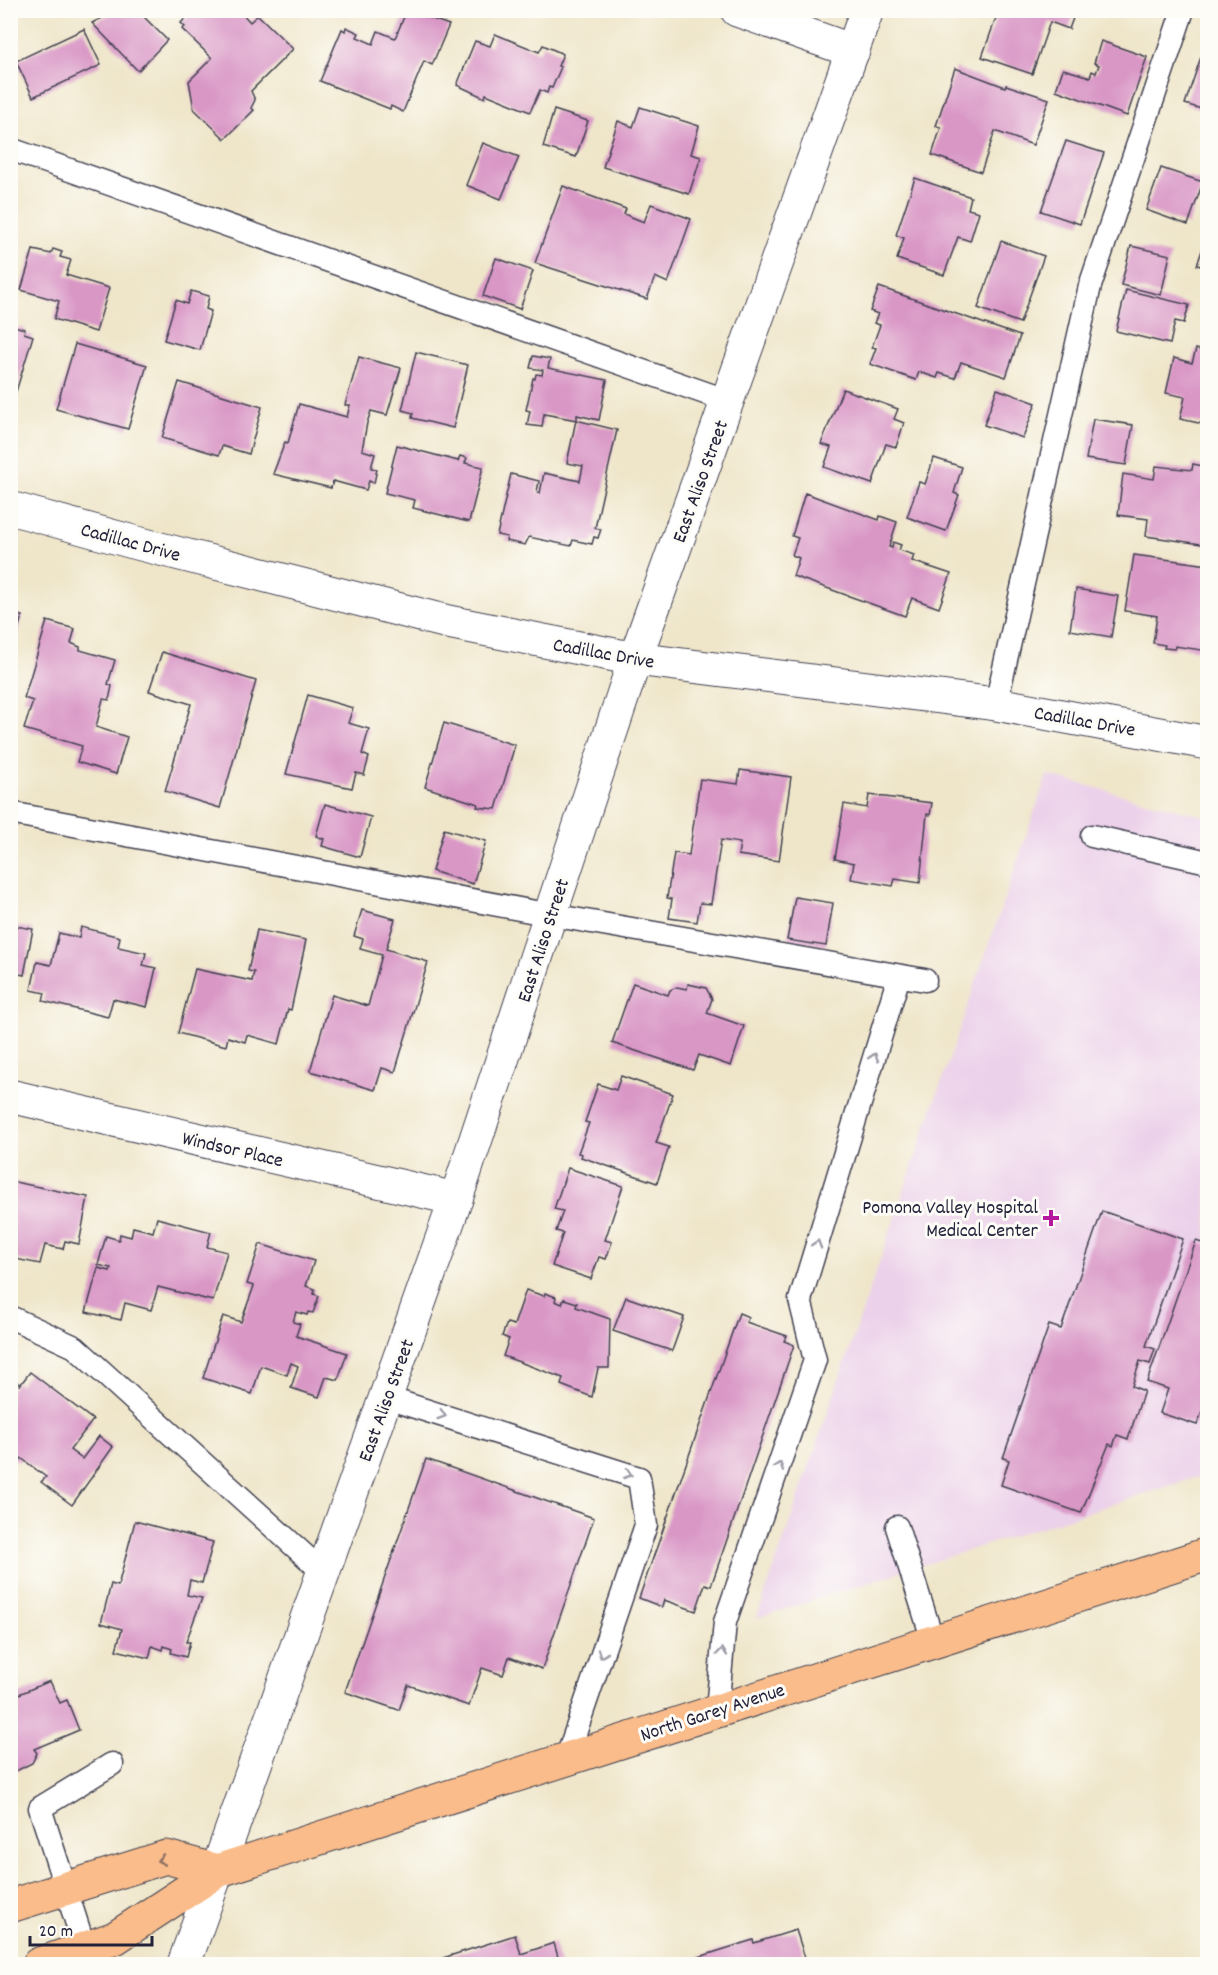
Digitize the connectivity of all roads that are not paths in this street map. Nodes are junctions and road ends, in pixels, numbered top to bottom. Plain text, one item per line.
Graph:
1 (737, 10) edge
2 (867, 10) edge
3 (1183, 10) edge
4 (853, 51) junction
5 (10, 149) edge
6 (728, 401) junction
7 (10, 508) edge
8 (635, 659) junction
9 (996, 704) junction
10 (1208, 743) edge
11 (10, 813) edge
12 (1092, 836) dead end
13 (1208, 862) edge
14 (550, 915) junction
15 (898, 976) junction
16 (925, 980) dead end
17 (10, 1096) edge
18 (456, 1199) junction
19 (10, 1317) edge
20 (387, 1398) junction
21 (897, 1527) dead end
22 (1208, 1554) edge
23 (323, 1572) junction
24 (933, 1641) junction
25 (717, 1710) junction
26 (567, 1757) junction
27 (112, 1764) dead end
28 (217, 1871) junction
29 (65, 1888) junction
30 (10, 1906) edge
31 (85, 1949) junction
32 (39, 1965) edge
33 (184, 1965) edge

1 - 4 street
2 - 4 street, East Aliso Street
3 - 9 lane
4 - 6 street, East Aliso Street
5 - 6 lane
6 - 8 street, East Aliso Street
7 - 8 street, Cadillac Drive
8 - 9 street, Cadillac Drive
8 - 14 street, East Aliso Street
9 - 10 street, Cadillac Drive
11 - 14 lane
12 - 13 lane
14 - 15 lane
14 - 18 street, East Aliso Street
15 - 16 lane
25 -> 15 lane
17 - 18 street, Windsor Place
18 - 20 street, East Aliso Street
19 - 23 lane
20 - 23 street, East Aliso Street
20 -> 26 lane
21 - 24 lane
22 - 24 main road, North Garey Avenue
23 - 28 street, East Aliso Street
24 - 25 main road, North Garey Avenue
25 - 26 main road, North Garey Avenue
26 - 28 main road, North Garey Avenue
27 - 29 lane
28 -> 29 main road
28 - 31 main road, North Garey Avenue
28 - 33 street, East Aliso Street
29 - 30 main road
29 - 31 lane
31 - 32 main road, North Garey Avenue

